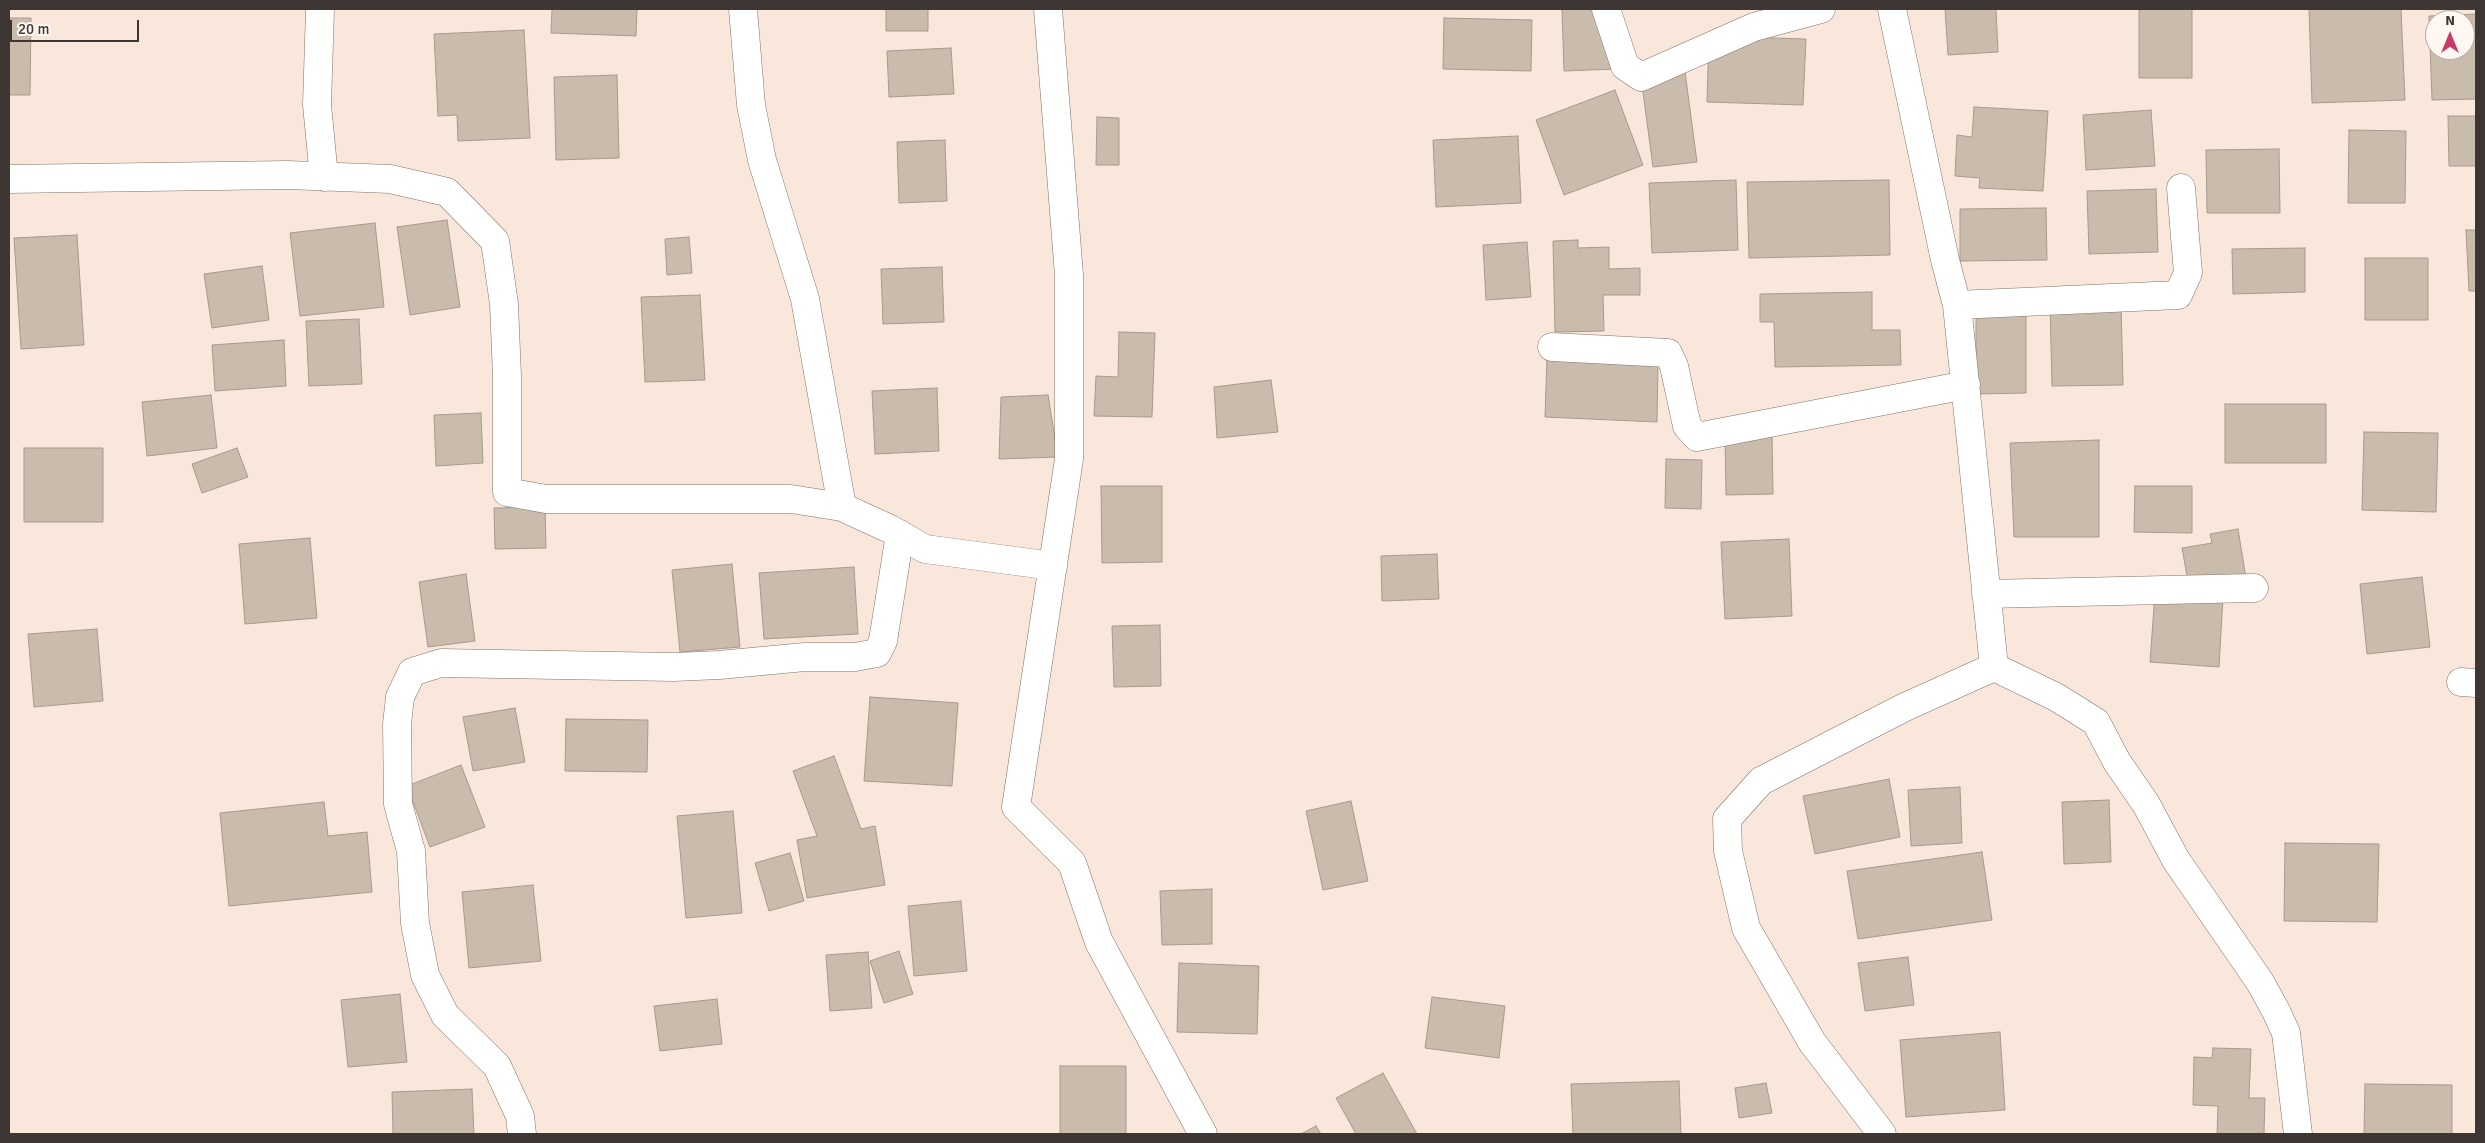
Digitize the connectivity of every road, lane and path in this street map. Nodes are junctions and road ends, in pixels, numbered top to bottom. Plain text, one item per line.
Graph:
1 (320, 9) edge
2 (743, 9) edge
3 (1048, 9) edge
4 (1606, 9) edge
5 (1821, 9) edge
6 (1892, 9) edge
7 (324, 177) junction
8 (9, 179) edge
9 (2181, 188) dead end
10 (1957, 305) junction
11 (1552, 347) dead end
12 (1966, 385) junction
13 (842, 507) junction
14 (900, 534) junction
15 (1053, 566) junction
16 (2254, 588) dead end
17 (1986, 594) junction
18 (1994, 667) junction
19 (522, 1134) edge
20 (1203, 1134) edge
21 (1882, 1134) edge
22 (2298, 1134) edge

1 - 7 street
2 - 13 street
3 - 15 street
4 - 5 street
6 - 10 street
7 - 8 street
7 - 13 street
9 - 10 street
10 - 12 street
11 - 12 street
12 - 17 street
13 - 14 street
14 - 15 street
14 - 19 street
15 - 20 street
16 - 17 street
17 - 18 street
18 - 21 street
18 - 22 street

